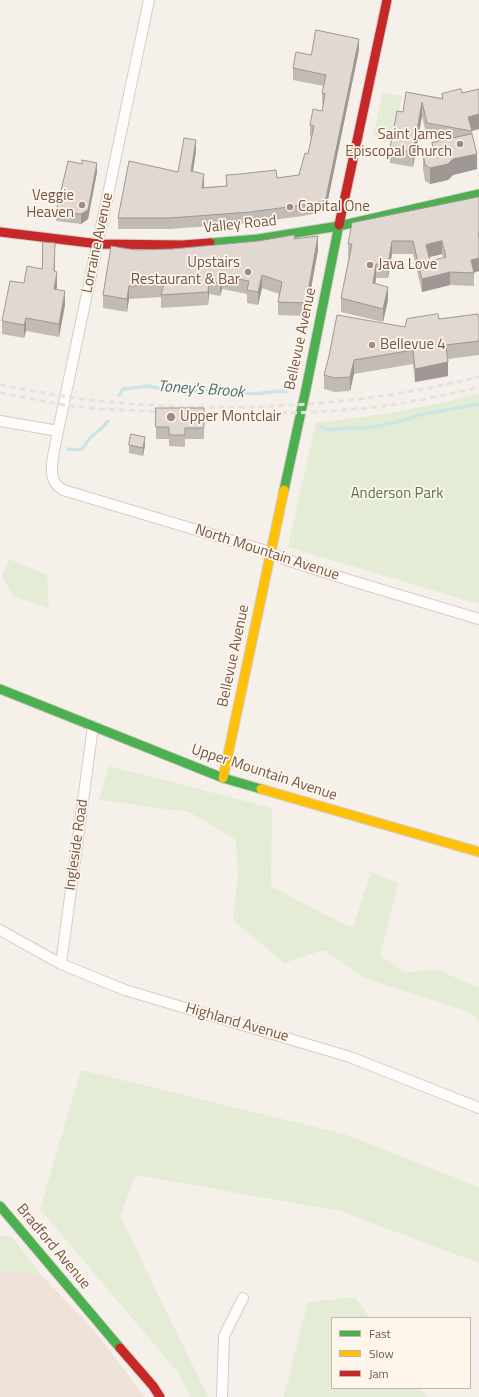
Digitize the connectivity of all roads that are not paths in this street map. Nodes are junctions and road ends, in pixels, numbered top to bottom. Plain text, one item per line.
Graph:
1 (149, 0) edge
2 (387, 0) edge
3 (479, 194) edge
4 (339, 226) junction
5 (0, 232) edge
6 (99, 244) junction
7 (0, 421) edge
8 (58, 431) junction
9 (57, 486) joint
10 (270, 552) junction
11 (479, 619) edge
12 (0, 689) edge
13 (92, 726) junction
14 (223, 778) junction
15 (479, 852) edge
16 (0, 930) edge
17 (61, 964) junction
18 (479, 1108) edge
19 (0, 1206) edge
20 (243, 1298) dead end
21 (160, 1397) edge
22 (222, 1397) edge

1 - 6 street, Lorraine Avenue
2 - 4 street, Bellevue Avenue
3 - 4 street, Valley Road
4 - 6 street, Valley Road
4 - 10 street, Bellevue Avenue
5 - 6 street, Valley Road
6 - 8 street, Lorraine Avenue
7 - 8 street
8 - 9 street, Lorraine Avenue
9 - 10 street, North Mountain Avenue
10 - 11 street, North Mountain Avenue
10 - 14 street, Bellevue Avenue
12 - 13 street, Upper Mountain Avenue
13 - 14 street, Upper Mountain Avenue
13 - 17 street, Ingleside Road
14 - 15 street, Upper Mountain Avenue
16 - 17 street, Highland Avenue
17 - 18 street, Highland Avenue
19 - 21 street, Bradford Avenue
20 - 22 street

